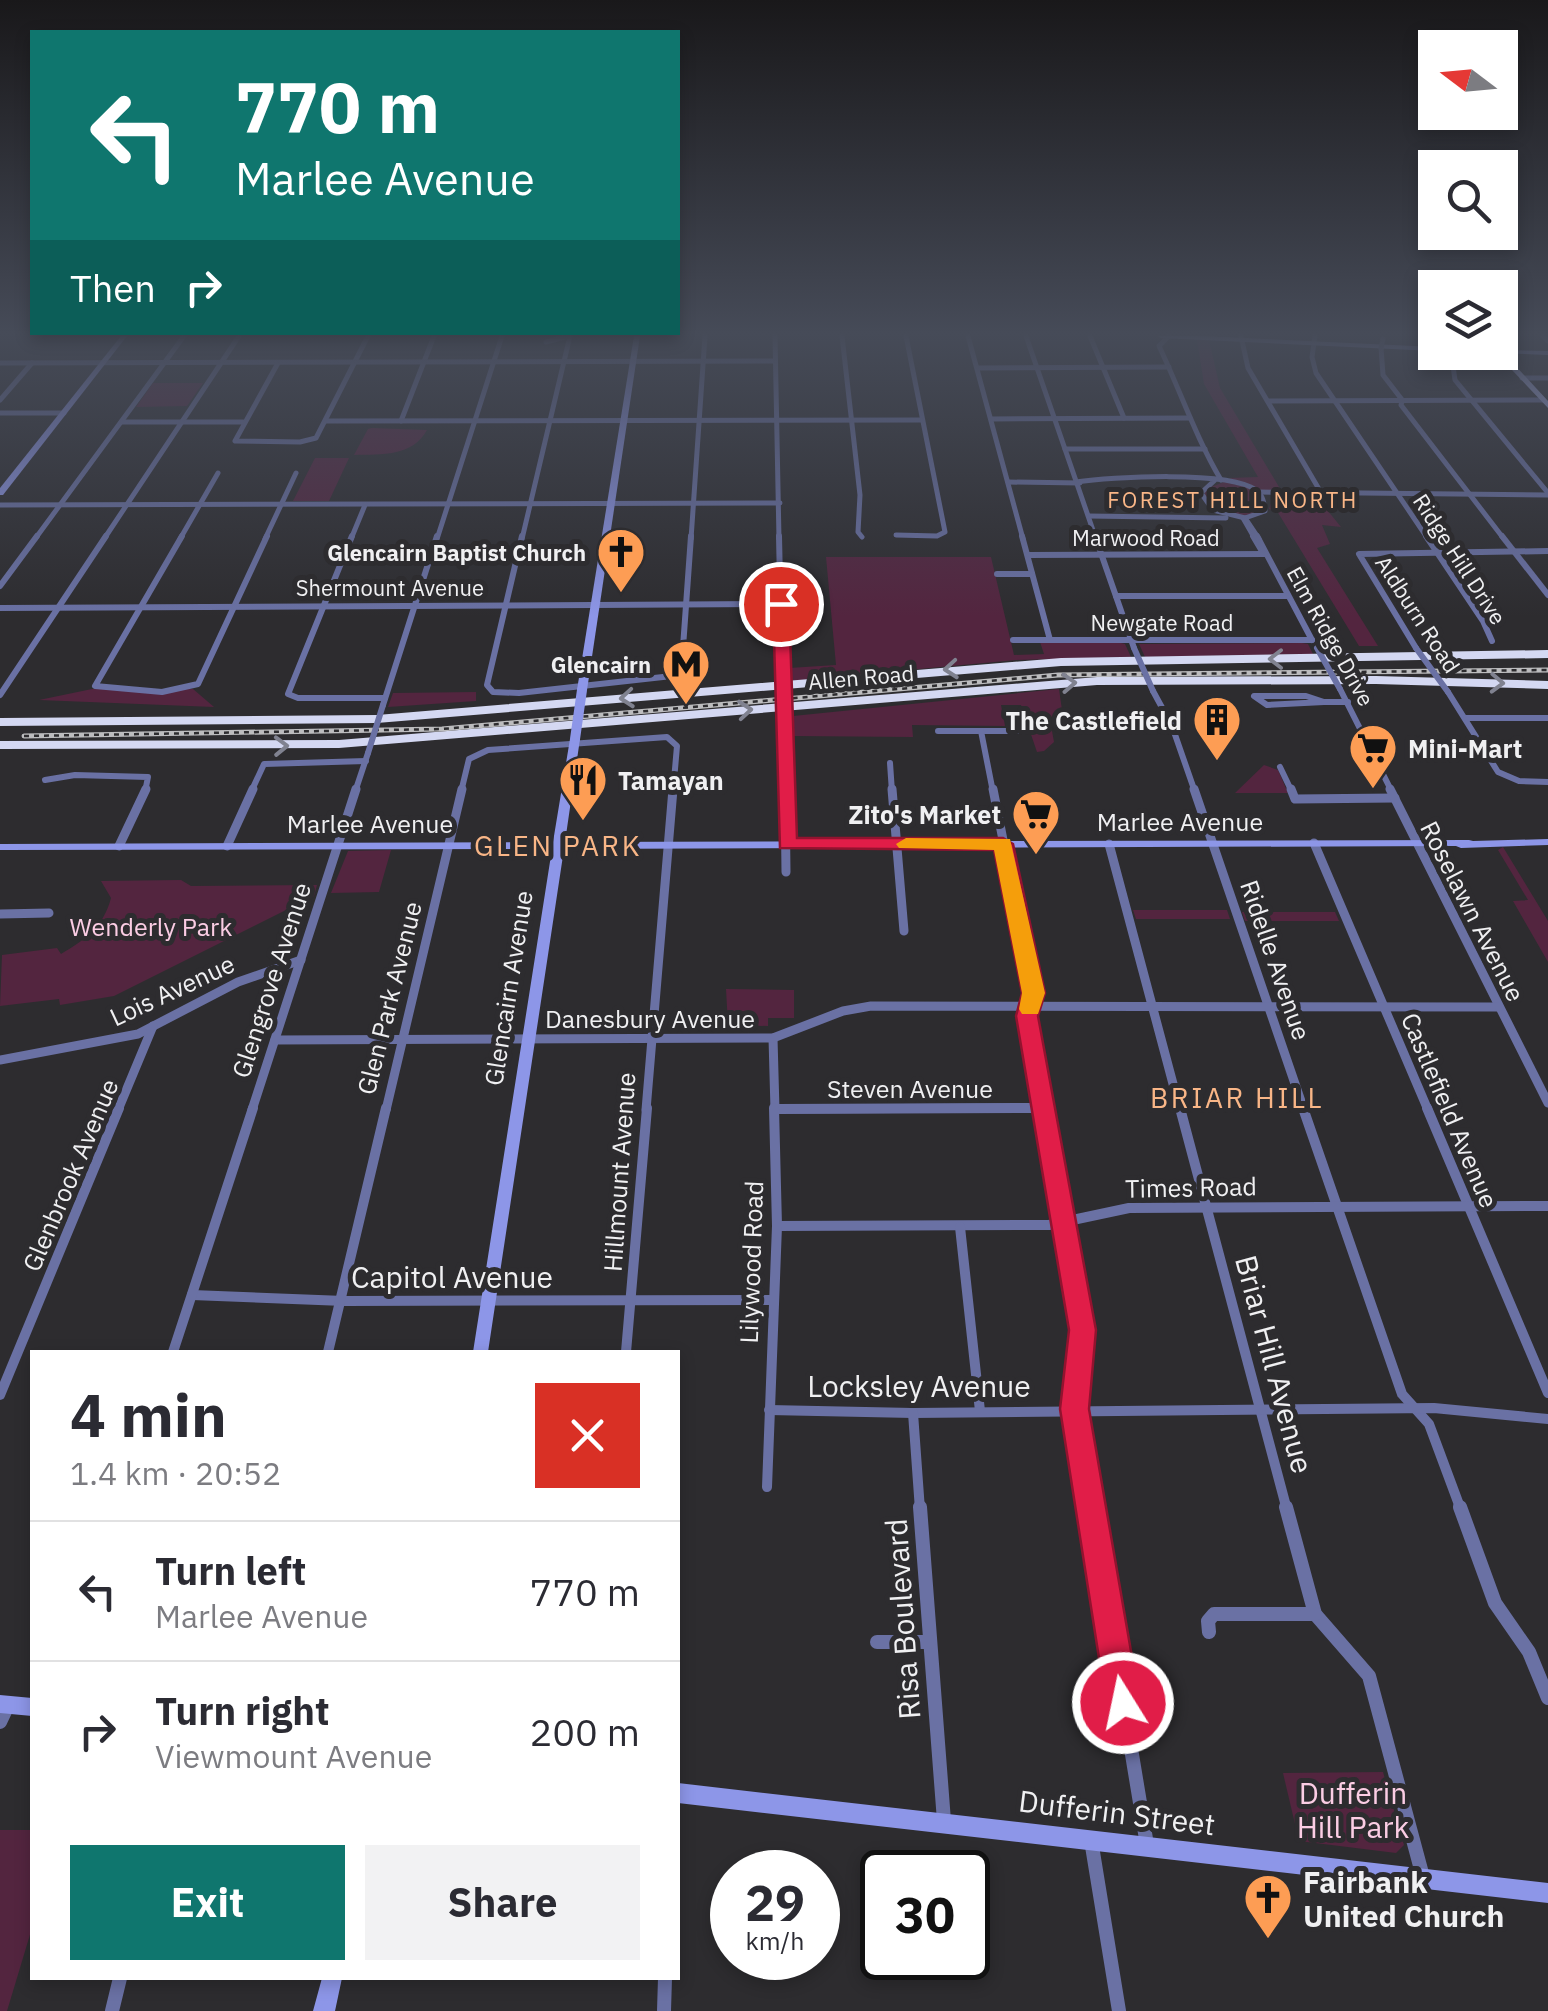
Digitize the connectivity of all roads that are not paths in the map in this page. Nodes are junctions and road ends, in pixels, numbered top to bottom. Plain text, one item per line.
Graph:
1 (50, 430) edge
2 (116, 430) edge
3 (177, 430) edge
4 (241, 430) edge
5 (320, 430) edge
6 (472, 430) edge
7 (548, 430) edge
8 (622, 430) edge
9 (699, 430) edge
10 (778, 430) edge
11 (852, 430) edge
12 (924, 430) edge
13 (994, 430) edge
14 (1059, 430) edge
15 (1196, 430) edge
16 (1285, 430) edge
17 (1354, 430) edge
18 (1423, 430) edge
19 (1495, 430) edge
20 (1065, 449) junction
21 (1205, 449) junction
22 (218, 473) dead end
23 (296, 473) dead end
24 (1214, 481) junction
25 (1223, 481) junction
26 (1008, 482) junction
27 (1076, 482) junction
28 (1163, 482) junction
29 (4, 484) edge
30 (1203, 488) junction
31 (0, 493) edge
32 (1472, 494) junction
33 (1548, 494) edge
34 (1261, 495) junction
35 (1322, 495) junction
36 (1398, 495) junction
37 (694, 503) junction
38 (780, 503) junction
39 (283, 504) junction
40 (448, 504) junction
41 (530, 504) junction
42 (611, 504) junction
43 (126, 505) junction
44 (201, 505) junction
45 (365, 505) junction
46 (0, 506) edge
47 (58, 506) junction
48 (1214, 510) junction
49 (1089, 516) junction
50 (1162, 517) junction
51 (1233, 517) junction
52 (1245, 518) junction
53 (896, 536) dead end
54 (862, 537) dead end
55 (1516, 551) junction
56 (1548, 551) edge
57 (1436, 552) junction
58 (1101, 554) junction
59 (1265, 554) junction
60 (1028, 555) junction
61 (998, 574) dead end
62 (1032, 574) junction
63 (0, 586) edge
64 (1548, 595) edge
65 (1116, 596) junction
66 (1288, 596) junction
67 (506, 604) junction
68 (595, 604) junction
69 (688, 604) junction
70 (781, 604) junction
71 (323, 605) junction
72 (416, 605) junction
73 (144, 606) junction
74 (233, 606) junction
75 (57, 607) junction
76 (0, 608) edge
77 (1013, 640) dead end
78 (1050, 640) junction
79 (1492, 641) dead end
80 (1133, 644) junction
81 (1314, 644) junction
82 (1548, 654) edge
83 (1548, 685) edge
84 (583, 687) junction
85 (0, 694) edge
86 (384, 701) junction
87 (1324, 702) junction
88 (1348, 702) junction
89 (0, 714) edge
90 (1466, 718) junction
91 (1548, 718) edge
92 (0, 722) edge
93 (202, 723) junction
94 (938, 731) dead end
95 (981, 731) junction
96 (1022, 731) dead end
97 (1363, 736) joint
98 (574, 742) junction
99 (0, 745) edge
100 (120, 746) junction
101 (0, 753) edge
102 (367, 757) junction
103 (890, 763) dead end
104 (1280, 767) dead end
105 (45, 780) dead end
106 (1548, 782) edge
107 (1395, 798) junction
108 (1548, 842) edge
109 (1314, 843) junction
110 (1416, 843) junction
111 (670, 844) junction
112 (787, 844) junction
113 (896, 844) junction
114 (1003, 844) junction
115 (1109, 844) junction
116 (1211, 844) junction
117 (338, 845) junction
118 (449, 845) junction
119 (120, 846) junction
120 (228, 846) junction
121 (558, 846) junction
122 (0, 848) edge
123 (786, 872) dead end
124 (49, 913) dead end
125 (0, 914) edge
126 (904, 932) dead end
127 (301, 960) junction
128 (1032, 1006) junction
129 (1499, 1007) junction
130 (1385, 1008) junction
131 (1270, 1009) junction
132 (1154, 1010) junction
133 (153, 1026) junction
134 (650, 1038) junction
135 (774, 1038) junction
136 (402, 1039) junction
137 (528, 1039) junction
138 (275, 1040) junction
139 (0, 1060) edge
140 (1547, 1098) edge
141 (1042, 1108) junction
142 (777, 1109) junction
143 (1548, 1206) edge
144 (1470, 1207) junction
145 (1208, 1208) junction
146 (1338, 1208) junction
147 (1063, 1224) junction
148 (777, 1226) junction
149 (960, 1227) junction
150 (192, 1295) junction
151 (341, 1300) junction
152 (630, 1300) junction
153 (772, 1300) junction
154 (488, 1302) junction
155 (174, 1350) edge
156 (328, 1350) edge
157 (480, 1350) edge
158 (626, 1350) edge
159 (1548, 1393) edge
160 (0, 1395) edge
161 (1415, 1408) junction
162 (1074, 1409) junction
163 (1261, 1409) junction
164 (769, 1410) junction
165 (980, 1411) junction
166 (913, 1413) junction
167 (1548, 1420) edge
168 (768, 1488) dead end
169 (1315, 1614) junction
170 (1209, 1632) dead end
171 (877, 1642) dead end
172 (929, 1642) junction
173 (1548, 1698) edge
174 (30, 1707) edge
175 (3, 1710) edge
176 (680, 1793) edge
177 (944, 1821) junction
178 (1090, 1838) junction
179 (1147, 1845) junction
180 (1424, 1880) junction
181 (1548, 1894) edge
182 (120, 1980) edge
183 (332, 1980) edge
184 (665, 1980) edge
185 (112, 2011) edge
186 (324, 2011) edge
187 (664, 2011) edge
188 (1119, 2011) edge

1 - 29 street
2 - 47 street
3 - 43 street
4 - 5 street
6 - 40 street, Glengrove Avenue
7 - 41 street
8 - 42 street, Glencairn Avenue
9 - 37 street
10 - 38 street
11 - 54 street
12 - 53 street
13 - 26 street
14 - 20 street, Ridelle Avenue
15 - 21 street
16 - 35 street
17 - 36 street, Ridge Hill Drive
18 - 32 street
19 - 33 street
20 - 21 street
20 - 27 street, Ridelle Avenue
21 - 25 street
22 - 44 street
23 - 39 street
24 - 25 street
24 - 28 street
24 - 30 street
25 - 34 street
26 - 27 street
26 - 60 street
27 - 28 street
27 - 49 street, Ridelle Avenue
28 - 30 street
29 - 31 street
30 - 48 street
32 - 33 street
32 - 36 street
32 - 55 street
34 - 35 street
34 - 52 street
35 - 36 street
36 - 57 street, Ridge Hill Drive
37 - 38 street
37 - 42 street
37 - 69 street
38 - 70 street
39 - 44 street
39 - 45 street
39 - 74 street
40 - 41 street
40 - 45 street
40 - 72 street, Glengrove Avenue
41 - 42 street
41 - 67 street
42 - 68 street, Glencairn Avenue
43 - 44 street
43 - 47 street
43 - 75 street
44 - 73 street
45 - 71 street
46 - 47 street
47 - 63 street
48 - 50 street
48 - 51 street
49 - 50 street
49 - 58 street, Ridelle Avenue
50 - 51 street
51 - 52 street
52 - 59 street, Elm Ridge Drive
55 - 56 street
55 - 57 street
55 - 64 street
57 - 79 street, Ridge Hill Drive
57 - 90 street, Aldburn Road, bridge
58 - 59 street, Marwood Road
58 - 60 street, Marwood Road
58 - 65 street, Ridelle Avenue
59 - 66 street, Elm Ridge Drive
60 - 62 street
61 - 62 street
62 - 78 street
65 - 66 street
65 - 80 street, Ridelle Avenue
66 - 81 street, Elm Ridge Drive
67 - 68 street, Shermount Avenue
67 - 72 street, Shermount Avenue
67 - 84 street
68 - 69 street, Shermount Avenue
68 - 84 street, Glencairn Avenue
69 - 70 street, Shermount Avenue
69 - 84 street
70 - 112 street, bridge
71 - 72 street, Shermount Avenue
71 - 74 street, Shermount Avenue
71 - 86 street
72 - 86 street, Glengrove Avenue
73 - 74 street, Shermount Avenue
73 - 74 street
73 - 75 street, Shermount Avenue
75 - 76 street, Shermount Avenue
75 - 85 street
77 - 78 street, Newgate Road
78 - 80 street, Newgate Road
80 - 81 street, Newgate Road
80 - 116 street, Ridelle Avenue, bridge
81 - 88 street, Elm Ridge Drive, bridge
82 -> 93 highway, Allen Road
100 -> 83 highway, Allen Road
84 - 98 street, Glencairn Avenue, bridge
86 - 102 street, Glengrove Avenue, bridge
87 - 87 street
87 - 88 street
88 - 97 street, Elm Ridge Drive
89 - 93 highway
90 - 91 street
90 - 106 street, Aldburn Road
92 - 93 highway, Allen Road
94 - 95 street
95 - 96 street
95 - 114 street
97 - 107 street, Roselawn Avenue
98 - 111 street, Hillmount Avenue
98 - 118 street, Glen Park Avenue
98 - 121 street, Glencairn Avenue
99 - 100 highway, Allen Road
100 - 101 highway
102 - 117 street, Glengrove Avenue
102 - 120 street
103 - 113 street
104 - 107 street
105 - 119 street
107 - 110 street, Roselawn Avenue
108 - 110 street, Marlee Avenue
109 - 110 street, Marlee Avenue
109 - 116 street, Marlee Avenue
109 - 130 street, Castlefield Avenue
110 - 129 street, Roselawn Avenue
111 - 112 street, Marlee Avenue
111 - 121 street, Marlee Avenue
111 - 134 street, Hillmount Avenue
112 - 113 street, Marlee Avenue
112 - 123 street
113 - 114 street, Marlee Avenue
113 - 126 street
114 - 115 street, Marlee Avenue
114 - 128 street
115 - 116 street, Marlee Avenue
115 - 132 street, Briar Hill Avenue
116 - 131 street, Ridelle Avenue
117 - 118 street, Marlee Avenue
117 - 120 street, Marlee Avenue
117 - 127 street, Glengrove Avenue
118 - 121 street, Marlee Avenue
118 - 136 street, Glen Park Avenue
119 - 120 street, Marlee Avenue
119 - 122 street, Marlee Avenue
121 - 137 street, Glencairn Avenue
124 - 125 street
127 - 133 street, Lois Avenue
127 - 138 street, Glengrove Avenue
128 - 132 street, Danesbury Avenue
128 - 135 street, Danesbury Avenue
128 - 141 street
129 - 130 street, Danesbury Avenue
129 - 140 street, Roselawn Avenue
130 - 131 street, Danesbury Avenue
130 - 144 street, Castlefield Avenue
131 - 132 street, Danesbury Avenue
131 - 146 street, Ridelle Avenue
132 - 145 street, Briar Hill Avenue
133 - 139 street, Lois Avenue
133 - 160 street, Glenbrook Avenue
134 - 135 street, Danesbury Avenue
134 - 137 street, Danesbury Avenue
134 - 152 street, Hillmount Avenue
135 - 142 street, Lilywood Road
136 - 137 street, Danesbury Avenue
136 - 138 street, Danesbury Avenue
136 - 151 street, Glen Park Avenue
137 - 154 street, Glencairn Avenue
138 - 150 street, Glengrove Avenue
141 - 142 street, Steven Avenue
141 - 147 street
142 - 148 street, Lilywood Road
143 - 144 street, Times Road
144 - 146 street, Times Road
144 - 159 street, Castlefield Avenue
145 - 146 street, Times Road
145 - 147 street, Times Road
145 - 163 street, Briar Hill Avenue
146 - 161 street, Ridelle Avenue
147 - 149 street, Times Road
147 - 162 street
148 - 149 street, Times Road
148 - 153 street, Lilywood Road
149 - 165 street
150 - 151 street, Capitol Avenue
150 - 155 street, Glengrove Avenue
151 - 154 street, Capitol Avenue
151 - 156 street, Glen Park Avenue
152 - 153 street, Capitol Avenue
152 - 154 street, Capitol Avenue
152 - 158 street, Hillmount Avenue
153 - 164 street, Lilywood Road
154 - 157 street, Glencairn Avenue
161 - 163 street, Locksley Avenue
161 - 167 street, Locksley Avenue
161 - 173 street, Ridelle Avenue
162 - 163 street, Locksley Avenue
162 - 165 street, Locksley Avenue
162 - 179 street
163 - 169 street, Briar Hill Avenue
164 - 166 street, Locksley Avenue
164 - 168 street, Lilywood Road
165 - 166 street, Locksley Avenue
166 - 172 street, Risa Boulevard
169 - 170 street
169 - 180 street, Briar Hill Avenue
171 - 172 street
172 - 177 street, Risa Boulevard
174 - 175 street
176 - 177 street, Dufferin Street
177 - 178 street, Dufferin Street
178 - 179 street, Dufferin Street
178 - 188 street
179 - 180 street, Dufferin Street
180 - 181 street, Dufferin Street
182 - 185 street
183 - 186 street
184 - 187 street

